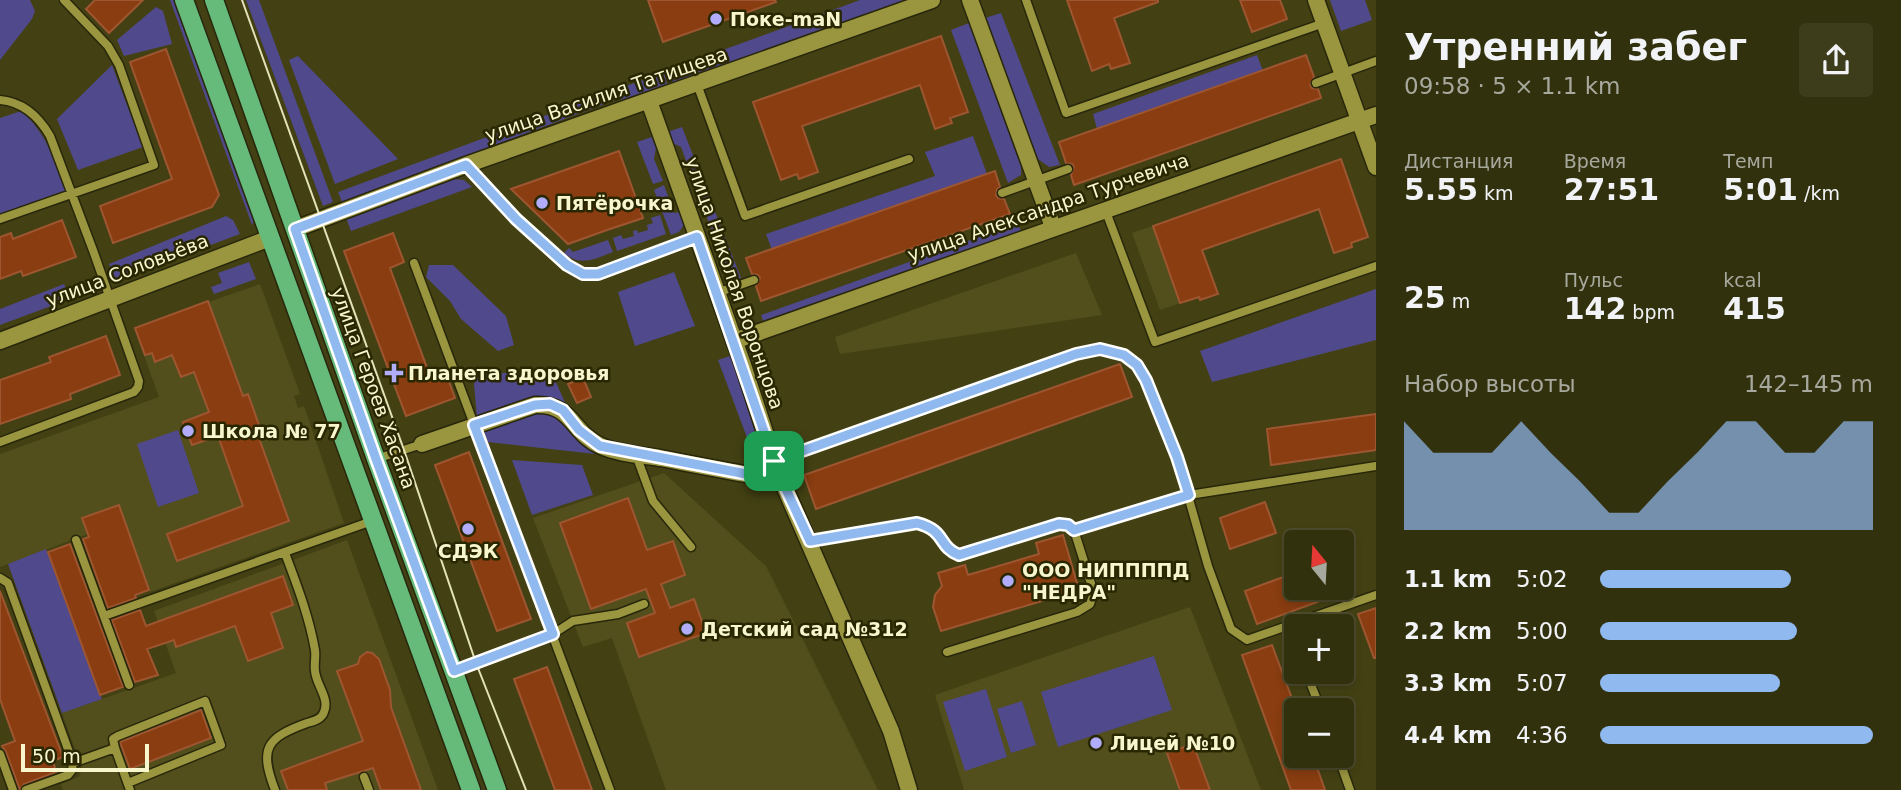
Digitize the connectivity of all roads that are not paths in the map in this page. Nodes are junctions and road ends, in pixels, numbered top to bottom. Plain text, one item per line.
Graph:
1 (64, 0) edge
2 (214, 0) edge
3 (932, 0) edge
4 (970, 0) edge
5 (1026, 0) edge
6 (1316, 0) edge
7 (184, 2) edge
8 (1324, 23) junction
9 (1376, 61) edge
10 (1341, 74) junction
11 (1316, 83) dead end
12 (697, 84) junction
13 (0, 100) edge
14 (649, 101) junction
15 (1376, 115) edge
16 (1358, 121) junction
17 (909, 159) dead end
18 (466, 165) junction
19 (1376, 167) edge
20 (1069, 169) dead end
21 (1036, 181) junction
22 (72, 193) junction
23 (1002, 193) dead end
24 (1105, 209) junction
25 (0, 219) edge
26 (1053, 227) junction
27 (295, 229) junction
28 (697, 237) junction
29 (270, 238) junction
30 (414, 263) dead end
31 (1376, 266) edge
32 (754, 280) dead end
33 (716, 293) junction
34 (110, 299) junction
35 (0, 341) edge
36 (734, 341) junction
37 (474, 425) junction
38 (0, 442) edge
39 (422, 443) joint
40 (636, 454) junction
41 (376, 459) junction
42 (776, 466) junction
43 (1376, 466) edge
44 (1189, 495) junction
45 (372, 522) junction
46 (1074, 530) junction
47 (76, 540) dead end
48 (810, 541) junction
49 (691, 547) dead end
50 (285, 553) junction
51 (0, 578) edge
52 (1376, 595) edge
53 (645, 604) dead end
54 (1323, 614) edge
55 (104, 616) junction
56 (1284, 628) edge
57 (553, 634) junction
58 (947, 652) dead end
59 (454, 671) junction
60 (129, 685) dead end
61 (115, 748) junction
62 (0, 754) edge
63 (73, 763) junction
64 (1342, 768) edge
65 (364, 777) dead end
66 (129, 786) edge
67 (13, 790) edge
68 (26, 790) edge
69 (275, 790) edge
70 (369, 790) edge
71 (471, 790) edge
72 (497, 790) edge
73 (610, 790) edge
74 (909, 790) edge
75 (1350, 790) edge

1 - 22 lane
2 - 27 main road, улица Героев Хасана
3 - 12 street, улица Василия Татищева
4 - 21 street
5 - 8 lane
6 - 8 street
7 - 29 main road
8 - 10 street
9 - 10 lane
10 - 11 lane
10 - 16 street
12 - 14 street, улица Василия Татищева
12 - 17 lane
13 - 22 lane
14 - 18 street, улица Василия Татищева
14 - 28 street, улица Николая Воронцова
15 - 16 street, улица Александра Турчевича
16 - 19 street
16 - 24 street, улица Александра Турчевича
18 - 27 street, улица Василия Татищева
18 - 28 lane
20 - 21 lane
21 - 23 lane
21 - 26 street
22 - 25 lane
22 - 34 lane
24 - 26 street, улица Александра Турчевича
24 - 31 lane
26 - 36 street, улица Александра Турчевича
27 - 41 main road, улица Героев Хасана
28 - 33 street, улица Николая Воронцова
29 - 34 street, улица Соловьёва
29 - 45 main road
30 - 37 lane
32 - 33 lane
33 - 36 street, улица Николая Воронцова
34 - 35 street, улица Соловьёва
34 - 38 lane
36 - 42 street, улица Николая Воронцова
37 - 39 street
37 - 40 street
37 - 57 lane
39 - 41 lane
40 - 42 street
40 - 49 lane
41 - 59 main road, улица Героев Хасана
42 - 44 lane
42 - 48 street, улица Николая Воронцова
43 - 44 lane
44 - 46 lane
44 - 56 lane
45 - 50 lane
45 - 71 main road
46 - 48 lane
46 - 58 lane
47 - 55 lane
48 - 74 street, улица Николая Воронцова
50 - 55 lane
50 - 69 lane
51 - 63 lane
52 - 54 lane
53 - 57 lane
55 - 60 lane
57 - 59 lane
57 - 73 lane
59 - 72 main road, улица Героев Хасана
61 - 63 lane
61 - 66 lane
61 - 66 lane
62 - 67 lane
63 - 68 lane
64 - 75 lane
65 - 70 lane

